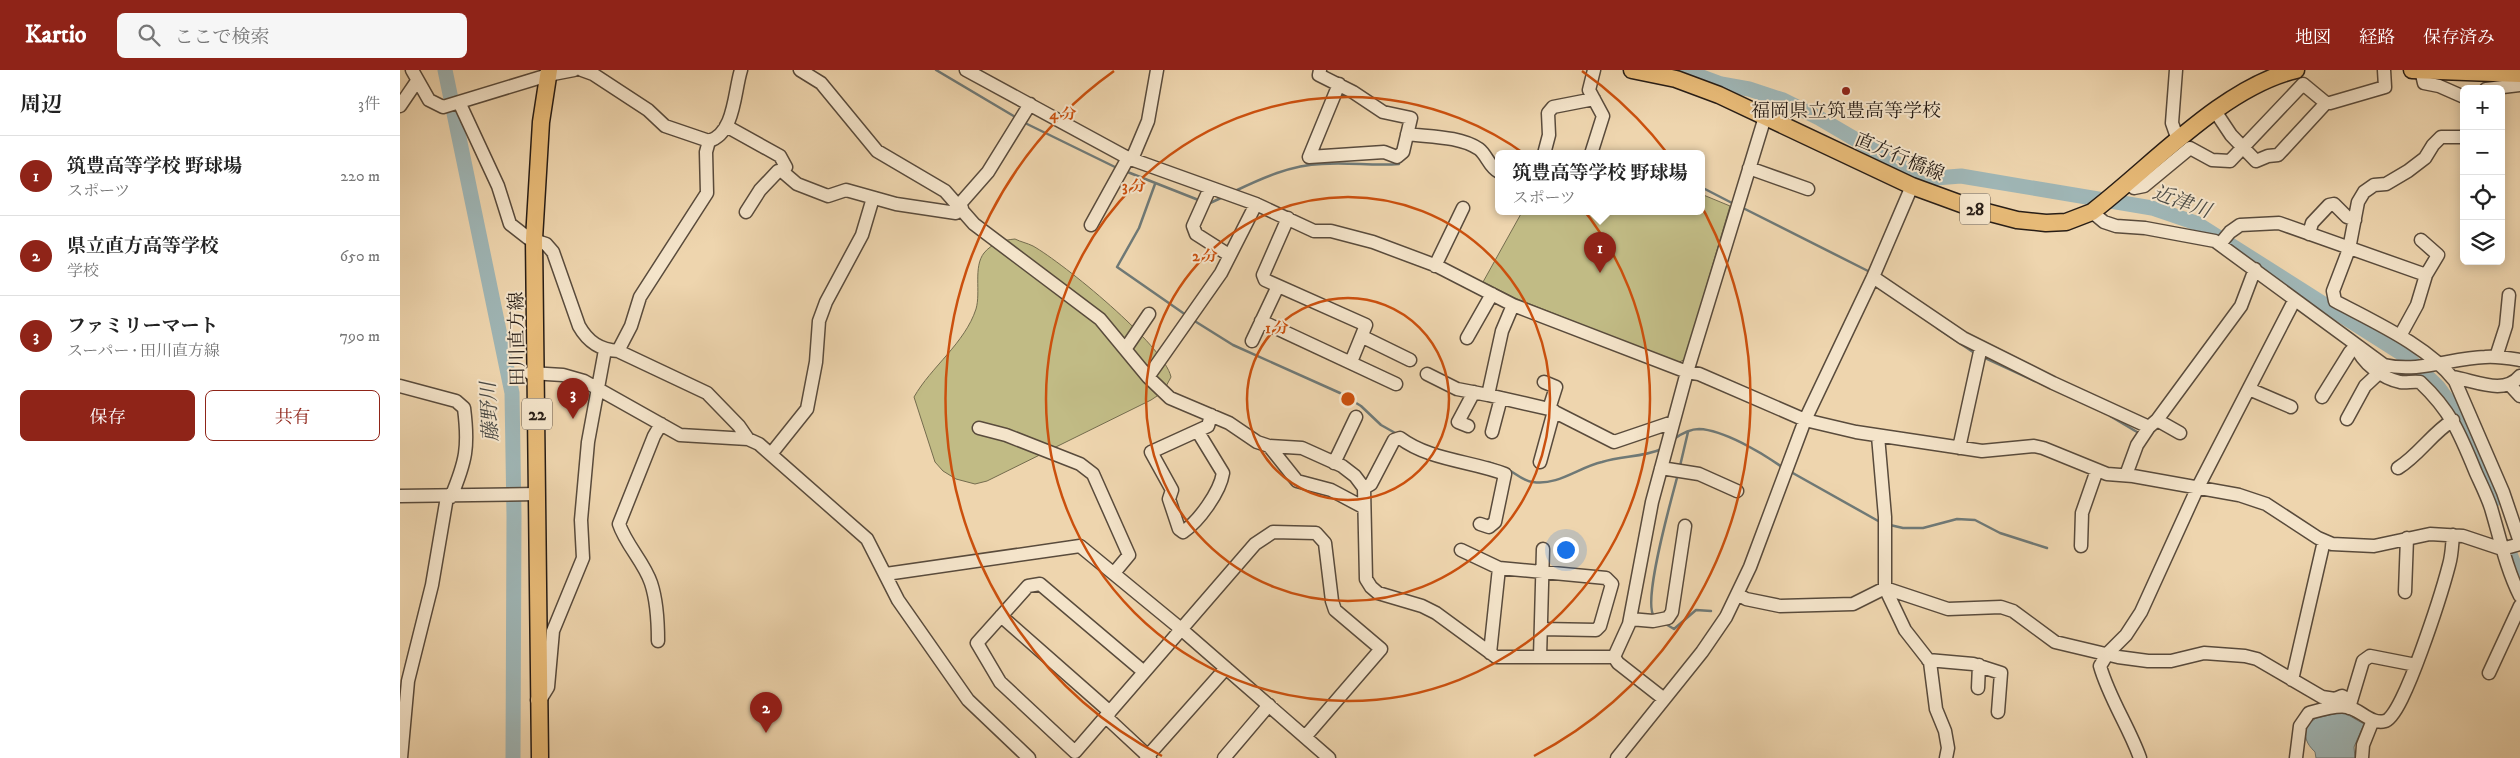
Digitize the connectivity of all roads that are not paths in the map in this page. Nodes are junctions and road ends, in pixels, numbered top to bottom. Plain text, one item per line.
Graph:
1 (574, 70) edge
2 (582, 70) edge
3 (741, 70) edge
4 (800, 70) edge
5 (966, 70) edge
6 (1157, 70) edge
7 (1320, 70) edge
8 (1594, 70) edge
9 (1632, 70) edge
10 (2176, 70) edge
11 (2296, 70) edge
12 (2384, 70) edge
13 (2412, 70) edge
14 (2421, 70) edge
15 (544, 73) edge
16 (2520, 74) edge
17 (415, 75) edge
18 (1339, 84) junction
19 (2520, 86) edge
20 (2505, 87) edge
21 (2460, 96) edge
22 (1594, 99) junction
23 (459, 102) junction
24 (2326, 103) junction
25 (1030, 104) junction
26 (400, 106) edge
27 (2215, 111) junction
28 (1766, 116) junction
29 (726, 126) junction
30 (1407, 134) junction
31 (2460, 137) edge
32 (2178, 140) junction
33 (708, 141) junction
34 (2242, 148) junction
35 (1545, 150) edge
36 (1592, 150) edge
37 (1130, 159) junction
38 (1749, 168) junction
39 (1495, 170) edge
40 (783, 172) junction
41 (2128, 182) junction
42 (1912, 186) junction
43 (1210, 188) junction
44 (1808, 189) dead end
45 (873, 198) junction
46 (1256, 204) junction
47 (960, 206) junction
48 (1464, 208) dead end
49 (746, 212) dead end
50 (2092, 212) junction
51 (1288, 218) junction
52 (2355, 220) junction
53 (1091, 225) dead end
54 (2309, 234) junction
55 (531, 238) junction
56 (2421, 240) dead end
57 (2220, 244) junction
58 (2350, 249) junction
59 (1229, 255) junction
60 (1435, 266) junction
61 (2255, 269) junction
62 (2426, 275) junction
63 (1872, 277) junction
64 (1278, 286) junction
65 (1492, 294) junction
66 (2509, 295) dead end
67 (2294, 301) junction
68 (1514, 305) junction
69 (1150, 314) dead end
70 (1261, 321) junction
71 (2400, 336) junction
72 (1363, 337) junction
73 (1467, 338) dead end
74 (1252, 340) dead end
75 (2356, 346) junction
76 (1981, 347) junction
77 (1126, 348) junction
78 (612, 351) junction
79 (2496, 357) junction
80 (1410, 360) dead end
81 (2520, 360) edge
82 (1350, 362) junction
83 (2438, 365) junction
84 (1686, 372) junction
85 (2380, 372) junction
86 (534, 373) junction
87 (1427, 374) dead end
88 (2520, 376) edge
89 (1148, 377) junction
90 (2452, 377) junction
91 (1544, 382) dead end
92 (1396, 384) dead end
93 (2510, 385) junction
94 (400, 386) edge
95 (597, 388) junction
96 (2249, 389) junction
97 (1474, 392) junction
98 (1488, 394) junction
99 (2520, 396) edge
100 (2322, 397) dead end
101 (1501, 398) junction
102 (2291, 407) dead end
103 (1551, 410) junction
104 (1210, 415) junction
105 (1356, 417) dead end
106 (2347, 419) dead end
107 (1805, 420) junction
108 (2453, 420) junction
109 (1673, 422) junction
110 (661, 424) junction
111 (2153, 424) junction
112 (1468, 426) dead end
113 (979, 428) dead end
114 (1198, 432) junction
115 (1492, 432) dead end
116 (2180, 433) dead end
117 (1878, 436) junction
118 (748, 439) junction
119 (1269, 446) junction
120 (1959, 448) junction
121 (775, 449) dead end
122 (1334, 462) junction
123 (1540, 462) dead end
124 (1661, 468) junction
125 (2398, 468) dead end
126 (2097, 470) junction
127 (2126, 476) junction
128 (1364, 488) junction
129 (2197, 489) junction
130 (1736, 491) dead end
131 (533, 494) junction
132 (400, 496) edge
133 (449, 497) junction
134 (1363, 507) junction
135 (1480, 524) dead end
136 (1685, 526) dead end
137 (2453, 535) junction
138 (2407, 538) junction
139 (2324, 541) junction
140 (2518, 544) edge
141 (2080, 546) dead end
142 (1543, 549) dead end
143 (2502, 549) junction
144 (1461, 550) dead end
145 (1499, 568) junction
146 (1114, 573) junction
147 (886, 574) junction
148 (1543, 574) junction
149 (1885, 588) junction
150 (2405, 592) dead end
151 (1738, 594) junction
152 (2520, 596) edge
153 (2520, 606) edge
154 (1001, 616) junction
155 (1630, 618) junction
156 (1181, 629) junction
157 (1541, 629) junction
158 (658, 641) dead end
159 (1490, 653) junction
160 (2108, 653) junction
161 (1540, 657) junction
162 (1614, 657) junction
163 (1928, 660) junction
164 (2416, 665) junction
165 (1979, 666) junction
166 (1226, 668) junction
167 (1144, 672) junction
168 (2489, 673) dead end
169 (2292, 680) junction
170 (1978, 688) dead end
171 (1664, 699) junction
172 (536, 700) junction
173 (1269, 705) junction
174 (2350, 705) junction
175 (1998, 712) dead end
176 (1108, 714) junction
177 (2373, 720) junction
178 (402, 725) edge
179 (1305, 737) junction
180 (1027, 757) edge
181 (1148, 757) edge
182 (402, 758) edge
183 (532, 758) edge
184 (540, 758) edge
185 (1224, 758) edge
186 (1329, 758) edge
187 (1617, 758) edge
188 (1946, 758) edge
189 (2140, 758) edge
190 (2296, 758) edge
191 (2362, 758) edge

1 - 15 street
2 - 33 street
3 - 29 street
4 - 47 street
5 - 25 street
6 - 37 street
7 - 18 street
8 - 22 street
9 - 28 main road, 直方行橋線 / 28
10 - 32 street
11 - 27 main road, 直方行橋線 / 28
12 - 24 street
13 - 14 main road
14 - 16 main road
14 - 21 street
15 - 23 street
15 - 55 main road, 田川直方線 / 22
17 - 23 street
17 - 26 street
18 - 30 street
18 - 30 street
19 - 20 street
22 - 35 street
22 - 36 street
23 - 55 street
24 - 34 street
24 - 34 street
25 - 37 street
25 - 47 street
27 - 32 main road, 直方行橋線 / 28
27 - 34 street
28 - 38 street
28 - 42 main road, 直方行橋線 / 28
29 - 33 street
29 - 40 street
30 - 39 street
31 - 52 street
32 - 41 main road, 直方行橋線 / 28
33 - 78 street
34 - 41 street
37 - 43 street
37 - 53 street
38 - 44 street
38 - 84 street
40 - 45 street
40 - 49 street
41 - 50 main road, 直方行橋線 / 28
42 - 50 main road, 直方行橋線 / 28
42 - 63 street
43 - 46 street
43 - 59 street
45 - 47 street
45 - 121 street
46 - 51 street
46 - 59 street
47 - 77 street
48 - 60 street
50 - 57 street
51 - 60 street
51 - 64 street
52 - 54 street
52 - 58 street
54 - 57 street
54 - 58 street
55 - 78 street
55 - 86 main road, 田川直方線 / 22
56 - 62 street
57 - 61 street
58 - 62 street
58 - 71 street
59 - 89 street
60 - 65 street
61 - 67 street
61 - 111 street
62 - 71 street
63 - 76 street
63 - 107 street
64 - 70 street
64 - 72 street
65 - 68 street
65 - 73 street
66 - 79 street
67 - 75 street
67 - 96 street
68 - 84 street
68 - 98 street
69 - 77 street
70 - 74 street
70 - 82 street
71 - 83 street
72 - 80 street
72 - 82 street
75 - 83 street
75 - 85 street
75 - 100 street
76 - 111 street
76 - 120 street
77 - 89 street
78 - 95 street
78 - 118 street
79 - 81 street
79 - 83 street
82 - 92 street
83 - 90 street
84 - 107 street
84 - 109 street
85 - 106 street
85 - 108 street
86 - 95 street
86 - 131 main road, 田川直方線 / 22
87 - 97 street
88 - 93 street
89 - 104 street
90 - 93 street
90 - 140 street
91 - 103 street
93 - 99 street
94 - 133 street
95 - 110 street
95 - 172 street
96 - 102 street
96 - 129 street
97 - 98 street
97 - 112 street
98 - 101 street
101 - 103 street
101 - 115 street
103 - 109 street
103 - 123 street
104 - 114 street
104 - 119 street
105 - 122 street
107 - 117 street
107 - 151 street
108 - 125 street
108 - 143 street
109 - 124 street
110 - 118 street
110 - 158 street
111 - 116 street
111 - 127 street
113 - 146 street
114 - 114 street
117 - 120 street
117 - 149 street
118 - 147 street
119 - 122 street
119 - 134 street
120 - 126 street
122 - 128 street
124 - 130 street
124 - 155 street
126 - 127 street
126 - 141 street
127 - 129 street
128 - 134 street
128 - 135 street
129 - 139 street
129 - 160 street
131 - 133 street
131 - 172 main road, 田川直方線 / 22
132 - 133 street
133 - 178 street
134 - 159 street
136 - 155 street
137 - 138 street
137 - 143 street
137 - 164 street
138 - 139 street
138 - 150 street
139 - 169 street
140 - 143 street
142 - 148 street
143 - 152 street
144 - 145 street
145 - 148 street
145 - 159 street
146 - 147 street
146 - 156 street
147 - 180 street
148 - 157 street
148 - 157 street
149 - 151 street
149 - 160 street
149 - 163 street
151 - 171 street
153 - 168 street
154 - 167 street
154 - 176 street
154 - 176 street
155 - 162 street
156 - 166 street
156 - 167 street
156 - 179 street
157 - 161 street
159 - 161 street
160 - 169 street
160 - 189 street
161 - 162 street
162 - 171 street
163 - 165 street
163 - 188 street
164 - 174 street
164 - 177 street
165 - 170 street
165 - 175 street
166 - 173 street
166 - 181 street
167 - 176 street
169 - 174 street
171 - 187 street
172 - 183 main road, 田川直方線 / 22
172 - 184 main road, 田川直方線 / 22
173 - 179 street
173 - 185 street
174 - 177 street
174 - 190 street
176 - 181 street
177 - 191 street
178 - 182 street
179 - 186 street

